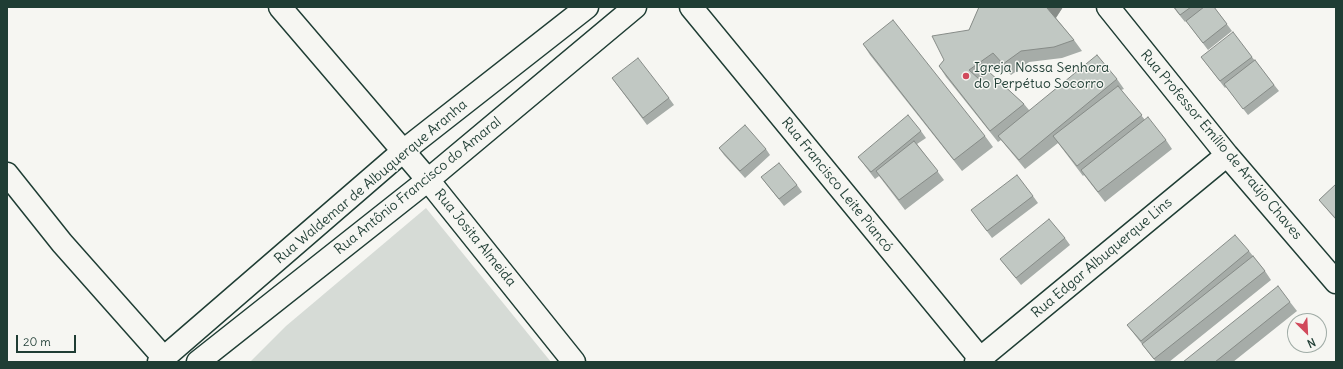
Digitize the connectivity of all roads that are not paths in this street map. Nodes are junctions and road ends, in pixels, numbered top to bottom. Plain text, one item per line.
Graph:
1 (280, 7) edge
2 (587, 7) edge
3 (635, 7) edge
4 (691, 7) edge
5 (1108, 7) edge
6 (402, 152) junction
7 (1227, 154) junction
8 (7, 174) edge
9 (428, 180) junction
10 (1336, 282) edge
11 (161, 360) edge
12 (980, 361) edge
13 (198, 362) edge
14 (574, 362) edge

1 - 6 street, Rua Josita Almeida
2 - 6 street, Rua Waldemar de Albuquerque Aranha
3 - 9 street, Rua Antônio Francisco do Amaral
4 - 12 street, Rua Francisco Leite Piancó
5 - 7 street, Rua Professor Emílio de Araújo Chaves
6 - 9 street, Rua Josita Almeida
6 - 11 street, Rua Waldemar de Albuquerque Aranha
7 - 10 street, Rua Professor Emílio de Araújo Chaves
7 - 12 street, Rua Edgar Albuquerque Lins
8 - 11 street
9 - 13 street, Rua Antônio Francisco do Amaral
9 - 14 street, Rua Josita Almeida

